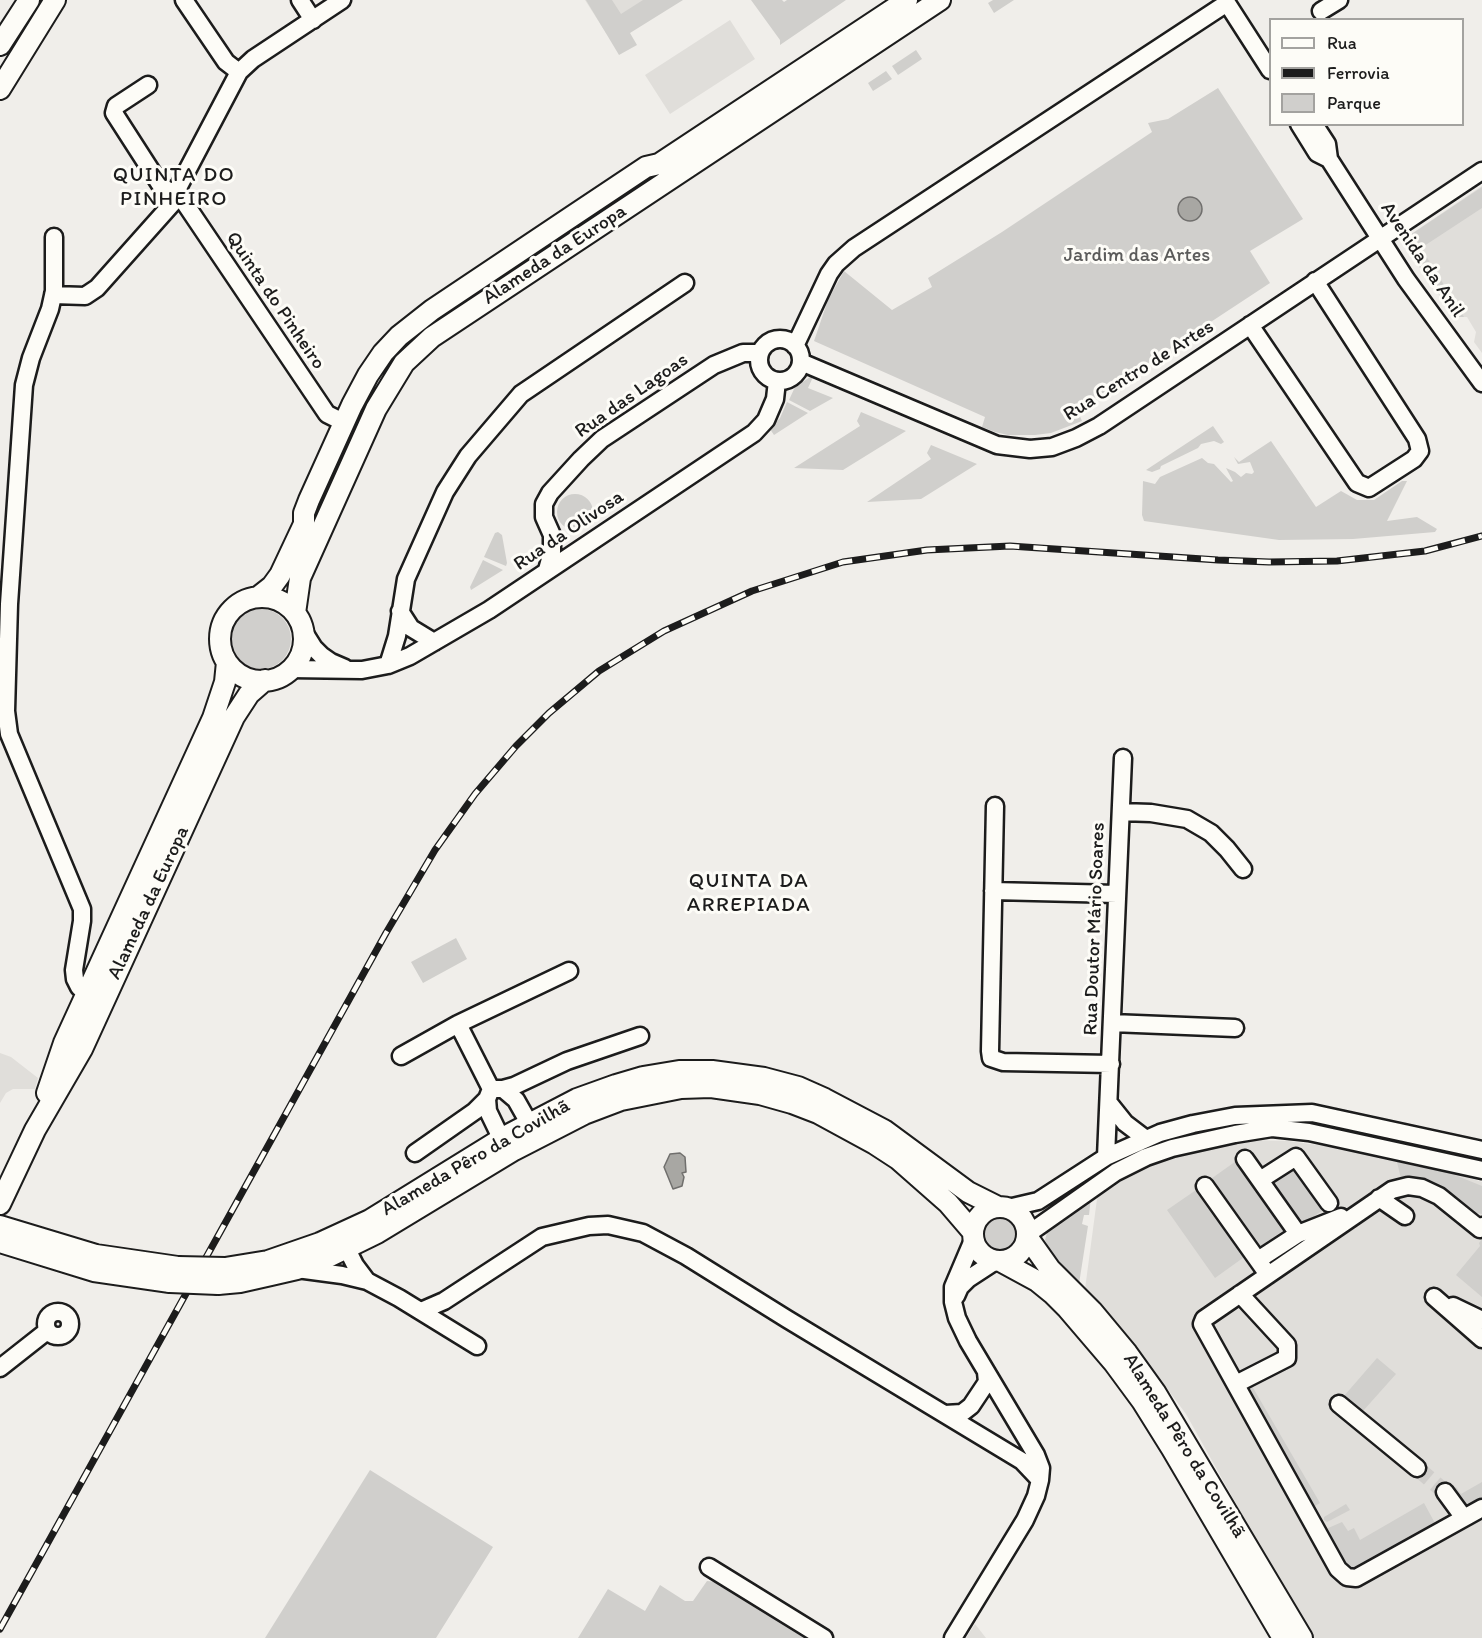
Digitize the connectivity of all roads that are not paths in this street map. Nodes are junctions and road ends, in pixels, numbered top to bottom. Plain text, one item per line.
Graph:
1 (29, 0) edge
2 (55, 0) edge
3 (184, 0) edge
4 (300, 0) edge
5 (342, 0) edge
6 (907, 0) edge
7 (940, 0) edge
8 (1338, 0) edge
9 (1226, 2) edge
10 (1321, 11) dead end
11 (313, 20) junction
12 (0, 45) edge
13 (1269, 68) edge
14 (239, 72) junction
15 (148, 85) dead end
16 (0, 89) edge
17 (1300, 126) edge
18 (1315, 126) edge
19 (1329, 159) junction
20 (1482, 171) edge
21 (178, 195) junction
22 (54, 237) dead end
23 (1379, 238) junction
24 (1315, 281) junction
25 (685, 283) dead end
26 (53, 296) junction
27 (1250, 325) junction
28 (760, 353) junction
29 (798, 354) junction
30 (777, 381) junction
31 (1482, 383) edge
32 (344, 422) junction
33 (552, 535) junction
34 (590, 541) junction
35 (547, 570) junction
36 (258, 597) junction
37 (400, 611) junction
38 (295, 613) junction
39 (304, 632) junction
40 (434, 642) junction
41 (226, 662) junction
42 (388, 665) junction
43 (290, 669) junction
44 (346, 669) junction
45 (265, 680) junction
46 (1123, 758) dead end
47 (995, 806) dead end
48 (1121, 812) junction
49 (1243, 869) dead end
50 (993, 891) junction
51 (1117, 894) junction
52 (570, 971) dead end
53 (87, 993) junction
54 (1112, 1023) junction
55 (458, 1024) junction
56 (1235, 1028) dead end
57 (640, 1036) dead end
58 (401, 1056) dead end
59 (1111, 1064) junction
60 (494, 1092) junction
61 (1109, 1103) junction
62 (529, 1123) junction
63 (35, 1130) junction
64 (501, 1138) junction
65 (1146, 1139) junction
66 (1482, 1150) edge
67 (415, 1154) dead end
68 (1106, 1157) junction
69 (1245, 1159) dead end
70 (1482, 1170) edge
71 (1260, 1180) junction
72 (1206, 1186) dead end
73 (1329, 1203) dead end
74 (1373, 1203) junction
75 (0, 1204) edge
76 (1003, 1207) junction
77 (1405, 1216) dead end
78 (1482, 1226) edge
79 (2, 1232) edge
80 (1298, 1234) junction
81 (973, 1235) junction
82 (1028, 1236) junction
83 (347, 1249) junction
84 (1258, 1260) junction
85 (998, 1262) junction
86 (297, 1269) junction
87 (1268, 1275) junction
88 (222, 1276) junction
89 (368, 1281) junction
90 (1240, 1294) junction
91 (953, 1302) junction
92 (421, 1311) junction
93 (1482, 1320) edge
94 (47, 1331) dead end
95 (1482, 1339) edge
96 (477, 1346) dead end
97 (0, 1368) edge
98 (986, 1372) junction
99 (1236, 1384) junction
100 (1340, 1404) dead end
101 (945, 1414) junction
102 (1416, 1468) tunnel mouth
103 (1040, 1480) junction
104 (1445, 1492) tunnel mouth
105 (1476, 1513) edge
106 (709, 1567) dead end
107 (824, 1638) edge
108 (953, 1638) edge
109 (1283, 1638) edge
110 (1302, 1638) edge

1 - 12 main road
2 - 16 main road
3 - 14 street
4 - 11 street
5 - 11 street
6 - 32 main road, Alameda da Europa
7 - 38 main road, Alameda da Europa
8 - 10 street
9 - 13 street
9 - 29 street
11 - 14 street
14 - 21 street
15 - 21 street, Quinta do Pinheiro
17 - 19 street, Avenida da Anil
18 - 19 street, Avenida da Anil
19 - 23 street, Avenida da Anil
20 - 23 street, Rua Centro de Artes
21 - 26 street
21 - 32 street, Quinta do Pinheiro
22 - 26 street
23 - 24 street, Rua Centro de Artes
23 - 31 street, Avenida da Anil
24 - 27 street, Rua Centro de Artes
24 - 27 street
25 - 37 street
26 - 53 street
27 - 29 street, Rua Centro de Artes
28 - 29 street, Rua Centro de Artes
28 - 30 street
28 - 33 street, Rua das Lagoas
29 - 30 street
30 - 34 street, Rua da Olivosa
32 - 36 main road, Alameda da Europa
33 - 34 street
33 - 35 street, Rua das Lagoas
34 - 35 street, Rua da Olivosa
35 - 40 street, Rua da Olivosa
36 - 38 main road
36 - 41 main road, Alameda da Europa
37 - 40 street
37 - 42 street
38 - 39 main road
39 - 43 main road
39 - 44 street
40 - 42 street, Rua da Olivosa
41 - 45 main road
41 - 53 main road, Alameda da Europa
42 - 44 street, Rua da Olivosa
43 - 44 street, Rua da Olivosa
43 - 45 main road, Alameda da Europa
45 - 63 main road, Alameda da Europa
46 - 48 street, Rua Doutor Mário Soares
47 - 50 street
48 - 49 street
48 - 51 street, Rua Doutor Mário Soares
50 - 51 street
50 - 59 street
51 - 54 street, Rua Doutor Mário Soares
52 - 55 street
53 - 63 main road, Alameda da Europa
54 - 56 street
54 - 59 street, Rua Doutor Mário Soares
55 - 58 street
55 - 60 street
57 - 60 street
59 - 61 street, Rua Doutor Mário Soares
60 - 62 street
60 - 64 street
60 - 67 street
61 - 65 street
61 - 68 street, Rua Doutor Mário Soares
62 - 64 main road, Alameda Pêro da Covilhã
62 - 76 main road, Alameda Pêro da Covilhã
63 - 75 main road, Alameda da Europa
64 - 88 main road, Alameda Pêro da Covilhã
65 - 66 street
65 - 68 street
68 - 76 street
69 - 71 street
70 - 82 street
71 - 73 street
71 - 80 street
72 - 84 street
74 - 77 street
74 - 78 street
74 - 80 street
74 - 87 street
76 - 81 main road
76 - 82 main road
79 - 88 main road, Alameda Pêro da Covilhã, bridge
80 - 84 street
81 - 83 main road, Alameda Pêro da Covilhã
81 - 85 main road
81 - 91 street
82 - 85 main road
82 - 110 main road, Alameda Pêro da Covilhã
83 - 86 main road, Alameda Pêro da Covilhã
83 - 89 street
84 - 87 street
85 - 91 street
85 - 109 main road, Alameda Pêro da Covilhã
86 - 88 main road, Alameda Pêro da Covilhã
86 - 89 street
87 - 90 street
89 - 92 street
90 - 99 street
90 - 99 street
91 - 98 street
92 - 96 street
92 - 101 street
93 - 95 street
94 - 97 street
98 - 101 street
98 - 103 street
99 - 105 street
100 - 102 street
101 - 103 street
103 - 108 street
104 - 105 street
106 - 107 street

